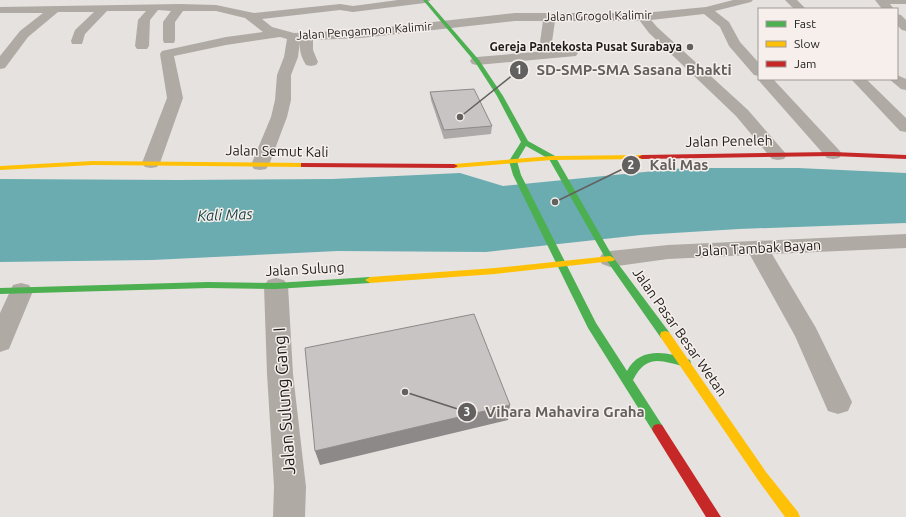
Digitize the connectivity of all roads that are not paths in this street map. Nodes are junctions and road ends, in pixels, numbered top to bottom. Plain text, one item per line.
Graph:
1 (19, 0) edge
2 (426, 0) edge
3 (747, 0) edge
4 (791, 0) edge
5 (906, 1) edge
6 (99, 4) edge
7 (218, 4) edge
8 (611, 6) dead end
9 (155, 7) junction
10 (180, 7) junction
11 (799, 8) edge
12 (887, 8) edge
13 (55, 9) junction
14 (0, 10) edge
15 (706, 10) junction
16 (252, 12) junction
17 (549, 17) junction
18 (643, 17) junction
19 (622, 18) junction
20 (898, 19) edge
21 (447, 25) junction
22 (906, 27) edge
23 (278, 34) junction
24 (300, 37) junction
25 (77, 41) dead end
26 (546, 42) dead end
27 (142, 46) dead end
28 (167, 48) junction
29 (571, 53) dead end
30 (477, 61) junction
31 (311, 62) dead end
32 (0, 65) edge
33 (758, 71) edge
34 (766, 80) edge
35 (859, 80) edge
36 (897, 80) edge
37 (906, 86) edge
38 (906, 127) edge
39 (524, 142) junction
40 (833, 154) junction
41 (778, 155) junction
42 (906, 157) edge
43 (552, 158) junction
44 (513, 161) junction
45 (151, 163) junction
46 (260, 165) junction
47 (0, 168) edge
48 (906, 241) edge
49 (757, 248) junction
50 (605, 250) junction
51 (562, 265) junction
52 (276, 286) junction
53 (11, 291) edge
54 (0, 342) edge
55 (686, 363) junction
56 (627, 382) junction
57 (838, 402) dead end
58 (289, 517) edge
59 (714, 517) edge
60 (793, 517) edge

1 - 14 street
2 - 16 street
2 - 21 street
3 - 15 street, Jalan Grogol Kalimir
4 - 11 street
5 - 12 street
6 - 9 street, Jalan Pengampon Kalimir
6 - 13 street, Jalan Pengampon Kalimir
6 - 25 street
7 - 10 street, Jalan Pengampon Kalimir
7 - 16 street, Jalan Pengampon Kalimir
8 - 19 street
9 - 10 street, Jalan Pengampon Kalimir
9 - 27 street
10 - 28 street
13 - 14 street, Jalan Pengampon Kalimir
13 - 32 street
15 - 18 street, Jalan Grogol Kalimir
15 - 33 street
16 - 23 street, Jalan Pengampon Kalimir
17 - 19 street, Jalan Grogol Kalimir
17 - 21 street, Jalan Grogol Kalimir
17 - 26 street
18 - 19 street, Jalan Grogol Kalimir
18 - 41 street
20 - 22 street
21 - 24 street, Jalan Pengampon Kalimir
21 - 30 street
23 - 24 street, Jalan Pengampon Kalimir
23 - 28 street
24 - 31 street
24 - 46 street
28 - 45 street
29 - 30 street
30 - 39 street
34 - 40 street
35 - 38 street
36 - 37 street
39 - 43 street
39 - 44 street
40 - 41 street, Jalan Peneleh
40 - 42 street, Jalan Peneleh
41 - 43 street, Jalan Peneleh
43 - 44 street, Jalan Semut Kali
43 - 50 street, Jalan Pasar Besar Wetan
44 - 46 street, Jalan Semut Kali
44 - 51 street
45 - 46 street, Jalan Semut Kali
45 - 47 street, Jalan Semut Kali
48 - 49 street, Jalan Tambak Bayan
49 - 50 street, Jalan Tambak Bayan
49 - 57 street
50 - 51 street, Jalan Sulung
50 - 55 street, Jalan Pasar Besar Wetan
51 - 52 street, Jalan Sulung
51 - 56 street
52 - 53 street, Jalan Sulung
52 - 58 street, Jalan Sulung Gang I
53 - 54 street
55 - 56 street
55 - 60 street, Jalan Pasar Besar Wetan
56 - 59 street

